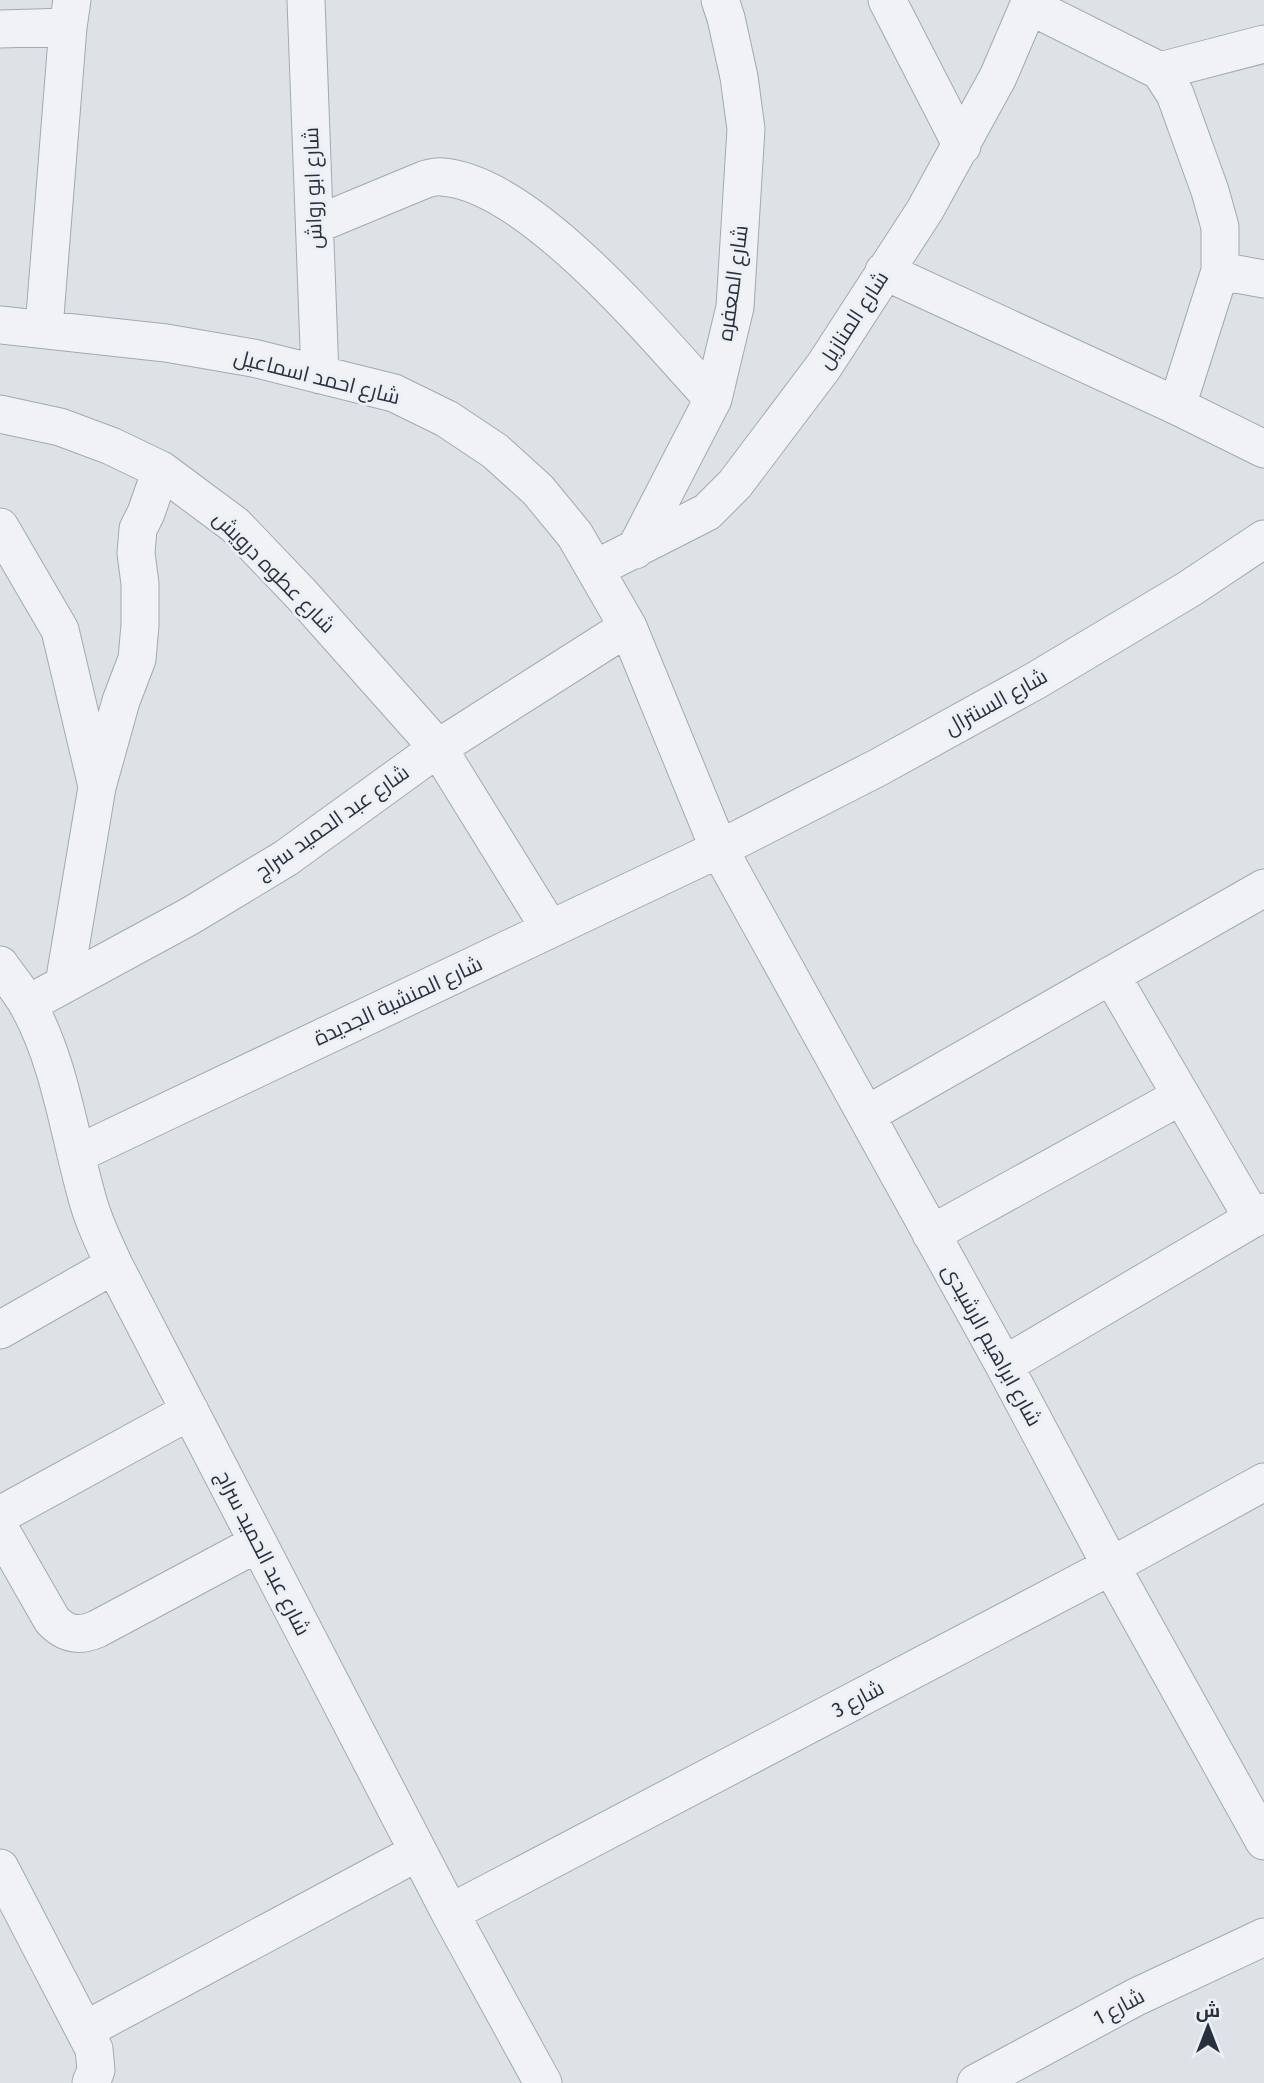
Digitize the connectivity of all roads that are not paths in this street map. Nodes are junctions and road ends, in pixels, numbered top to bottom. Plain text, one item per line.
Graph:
1 (306, 0) edge
2 (720, 0) edge
3 (887, 0) edge
4 (1031, 3) edge
5 (70, 13) edge
6 (0, 29) edge
7 (1264, 44) edge
8 (1160, 71) junction
9 (962, 146) junction
10 (315, 225) junction
11 (884, 271) junction
12 (1220, 271) junction
13 (1264, 279) edge
14 (0, 325) edge
15 (44, 328) junction
16 (320, 375) junction
17 (713, 399) junction
18 (1177, 406) junction
19 (0, 414) edge
20 (1264, 449) edge
21 (161, 470) junction
22 (0, 527) edge
23 (1264, 539) edge
24 (635, 550) junction
25 (595, 569) junction
26 (628, 627) junction
27 (438, 748) junction
28 (97, 787) junction
29 (719, 849) junction
30 (1264, 887) edge
31 (550, 929) junction
32 (0, 965) edge
33 (1111, 975) junction
34 (64, 984) junction
35 (28, 1004) junction
36 (1181, 1096) junction
37 (866, 1115) junction
38 (76, 1154) junction
39 (1258, 1215) edge
40 (931, 1234) junction
41 (114, 1265) junction
42 (0, 1330) edge
43 (1004, 1366) junction
44 (190, 1410) junction
45 (1264, 1482) edge
46 (0, 1516) edge
47 (0, 1529) edge
48 (258, 1542) junction
49 (1111, 1566) junction
50 (1264, 1841) edge
51 (418, 1852) junction
52 (0, 1868) edge
53 (8, 1904) edge
54 (450, 1913) junction
55 (1264, 1937) edge
56 (85, 2031) junction
57 (91, 2083) edge
58 (543, 2083) edge
59 (976, 2083) edge

1 - 10 street, شارع ابو رواش
2 - 17 street, شارع المعفره
3 - 9 street
4 - 8 street
4 - 9 street, شارع المنازيل
5 - 6 street
5 - 15 street
7 - 8 street
8 - 12 street
9 - 11 street, شارع المنازيل
10 - 16 street, شارع ابو رواش
10 - 17 street
11 - 18 street
11 - 24 street, شارع المنازيل
12 - 13 street
12 - 18 street
14 - 15 street, شارع احمد اسماعيل
15 - 16 street, شارع احمد اسماعيل
16 - 25 street, شارع احمد اسماعيل
17 - 24 street, شارع المعفره
18 - 20 street
19 - 21 street, شارع عطوه درويش
21 - 27 street, شارع عطوه درويش
21 - 28 street
22 - 28 street
23 - 29 street, شارع السنترال
24 - 25 street, شارع المنازيل
25 - 26 street, شارع احمد اسماعيل
26 - 27 street, شارع عبد الحميد سراج
26 - 29 street, شارع احمد اسماعيل
27 - 31 street, شارع عطوه درويش
27 - 34 street, شارع عبد الحميد سراج
28 - 34 street
29 - 31 street, شارع المنشية الجديدة
29 - 37 street, شارع ابراهيم الرشيدى
30 - 33 street
31 - 38 street, شارع المنشية الجديدة
32 - 35 street, شارع عبد الحميد سراج
33 - 36 street
33 - 37 street
34 - 35 street, شارع عبد الحميد سراج
35 - 38 street, شارع عبد الحميد سراج
36 - 39 street
36 - 40 street
37 - 40 street, شارع ابراهيم الرشيدى
38 - 41 street, شارع عبد الحميد سراج
39 - 43 street
40 - 43 street, شارع ابراهيم الرشيدى
41 - 42 street
41 - 44 street, شارع عبد الحميد سراج
43 - 49 street, شارع ابراهيم الرشيدى
44 - 46 street
44 - 48 street, شارع عبد الحميد سراج
45 - 49 street, شارع 3
47 - 48 street
48 - 51 street, شارع عبد الحميد سراج
49 - 50 street, شارع ابراهيم الرشيدى
49 - 54 street, شارع 3
51 - 54 street, شارع عبد الحميد سراج
51 - 56 street
52 - 53 street
53 - 56 street
54 - 58 street, شارع عبد الحميد سراج
55 - 59 street, شارع 1
56 - 57 street

